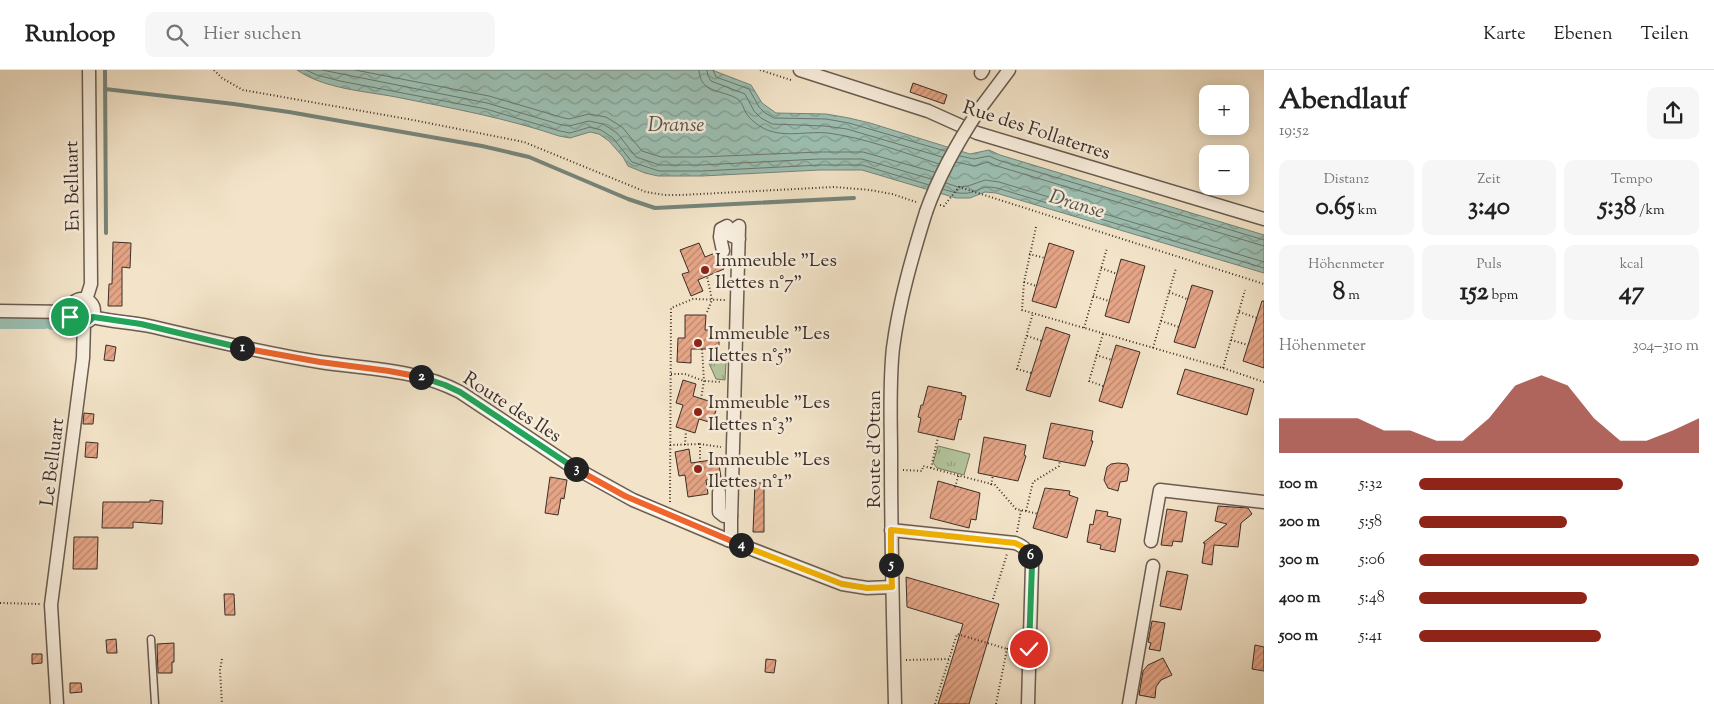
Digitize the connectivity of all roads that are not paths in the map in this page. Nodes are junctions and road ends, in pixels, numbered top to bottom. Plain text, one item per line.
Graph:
1 (88, 70) edge
2 (800, 70) edge
3 (1009, 70) edge
4 (1264, 219) edge
5 (723, 251) dead end
6 (86, 300) junction
7 (0, 311) edge
8 (70, 312) junction
9 (89, 320) junction
10 (719, 492) dead end
11 (1264, 502) edge
12 (731, 516) junction
13 (891, 530) junction
14 (728, 540) junction
15 (1151, 541) dead end
16 (1153, 566) dead end
17 (892, 587) junction
18 (151, 639) dead end
19 (57, 704) edge
20 (155, 704) edge
21 (895, 704) edge
22 (1028, 704) edge
23 (1129, 704) edge

1 - 6 street, En Belluart
2 - 4 street, Rue des Follaterres
3 - 13 street, Route d'Ottan, bridge
5 - 12 street
6 - 8 street
6 - 9 street
7 - 8 street
8 - 9 street
9 - 14 street, Route des Iles
9 - 19 street, Le Belluart
10 - 12 street
11 - 15 street
12 - 14 street
13 - 17 street, Route d'Ottan
13 - 22 street
14 - 17 street, Route des Iles
16 - 23 street
17 - 21 street, Route d'Ottan
18 - 20 lane

